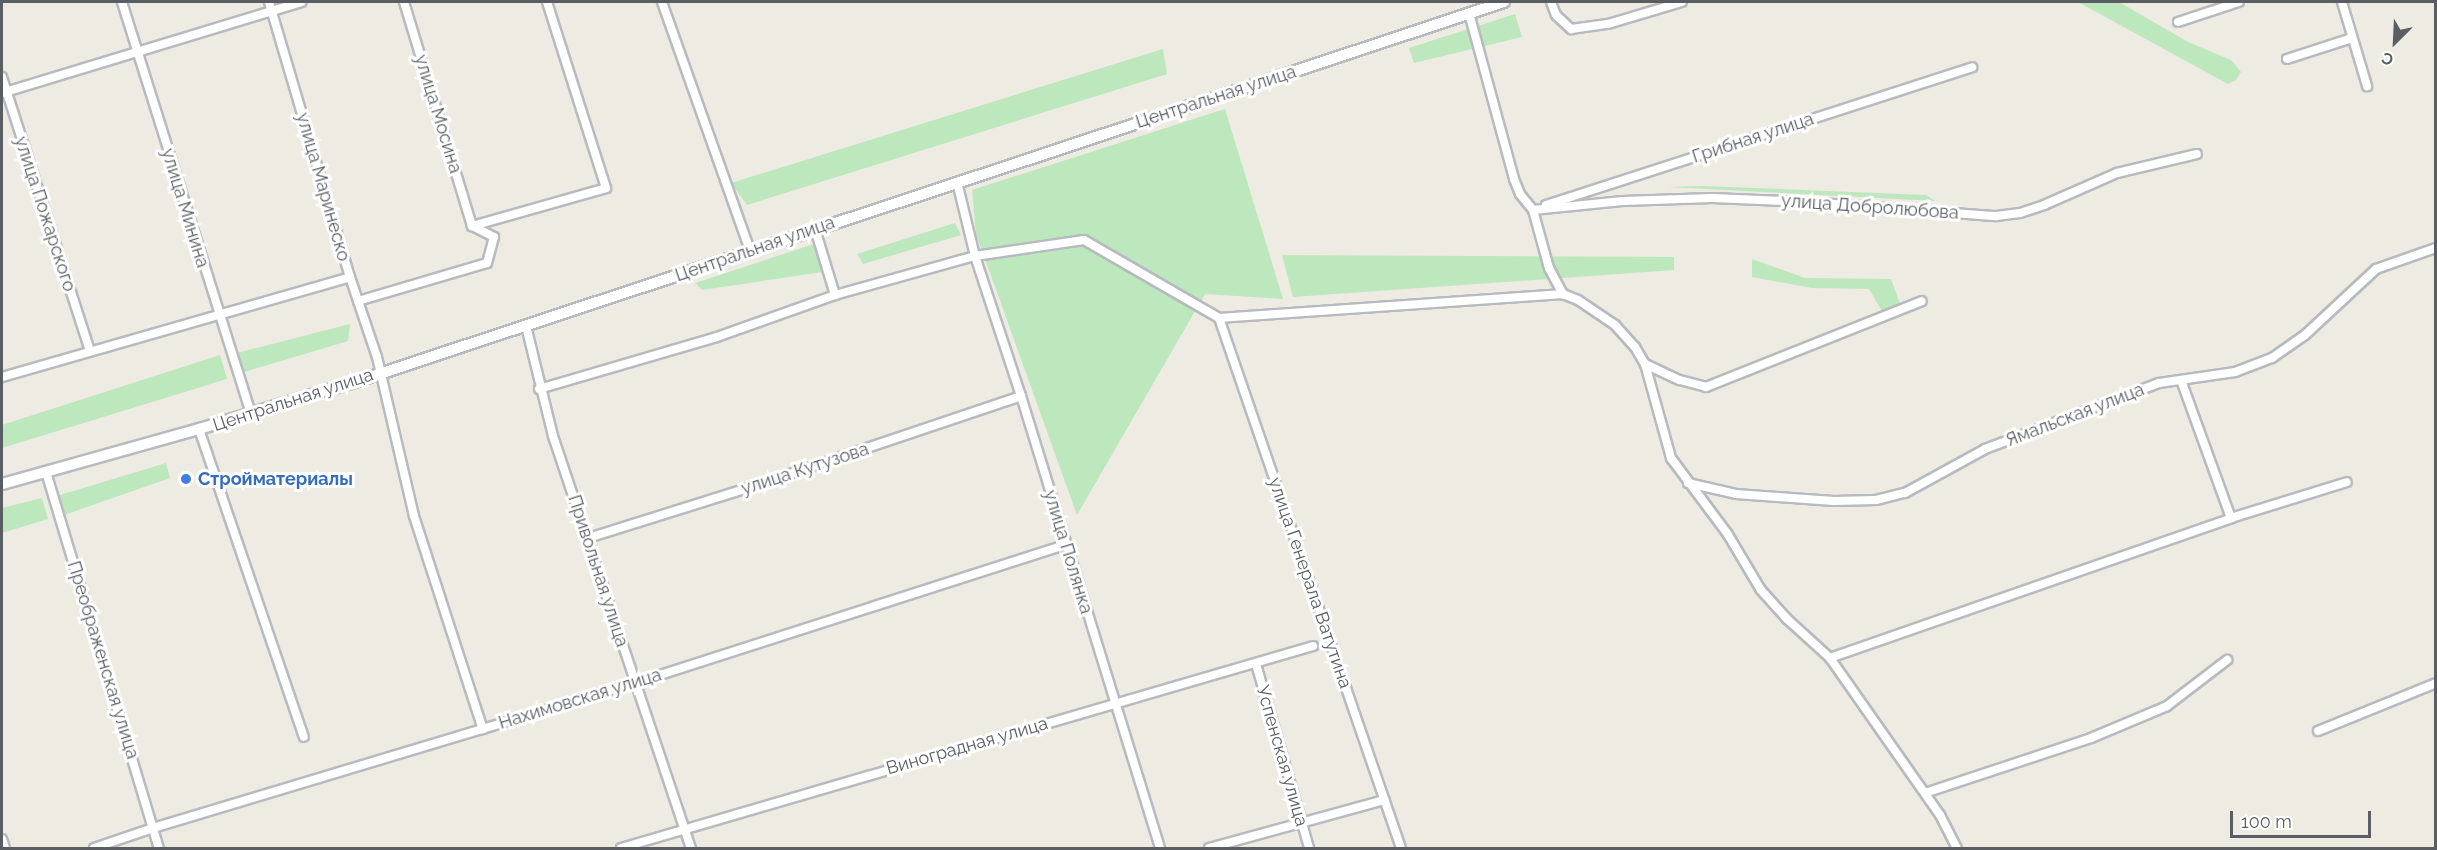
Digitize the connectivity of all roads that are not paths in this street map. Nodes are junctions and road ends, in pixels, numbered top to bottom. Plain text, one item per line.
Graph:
1 (122, 2) edge
2 (268, 2) edge
3 (302, 2) edge
4 (404, 2) edge
5 (547, 2) edge
6 (662, 2) edge
7 (1504, 2) edge
8 (1551, 2) edge
9 (1682, 2) edge
10 (2239, 2) edge
11 (2342, 2) edge
12 (271, 10) junction
13 (1469, 13) junction
14 (2178, 22) dead end
15 (2352, 38) junction
16 (137, 51) junction
17 (2287, 59) dead end
18 (1972, 67) dead end
19 (2, 77) edge
20 (2367, 86) dead end
21 (4, 92) edge
22 (2197, 154) dead end
23 (957, 182) junction
24 (1533, 210) junction
25 (472, 226) junction
26 (814, 229) junction
27 (2436, 248) edge
28 (750, 251) junction
29 (975, 256) junction
30 (350, 277) junction
31 (1563, 294) junction
32 (835, 295) junction
33 (358, 301) junction
34 (1922, 301) dead end
35 (219, 316) junction
36 (1219, 318) junction
37 (525, 326) junction
38 (90, 351) junction
39 (1645, 364) junction
40 (380, 372) junction
41 (2, 377) edge
42 (2181, 380) junction
43 (539, 389) junction
44 (1021, 396) junction
45 (251, 414) junction
46 (199, 429) junction
47 (46, 472) junction
48 (2348, 482) dead end
49 (2, 483) edge
50 (1688, 483) junction
51 (2231, 518) junction
52 (588, 538) junction
53 (1065, 545) junction
54 (1313, 646) dead end
55 (1830, 658) junction
56 (2227, 660) dead end
57 (1256, 664) junction
58 (635, 683) junction
59 (2436, 684) edge
60 (1115, 704) junction
61 (483, 729) junction
62 (2318, 731) dead end
63 (304, 737) dead end
64 (1925, 793) junction
65 (1385, 800) junction
66 (1301, 823) junction
67 (153, 828) junction
68 (684, 828) junction
69 (2, 839) edge
70 (5, 849) edge
71 (94, 849) edge
72 (159, 849) edge
73 (621, 849) edge
74 (691, 849) edge
75 (1160, 849) edge
76 (1209, 849) edge
77 (1309, 849) edge
78 (1401, 849) edge
79 (1957, 849) edge

1 - 16 street, улица Минина
2 - 12 street, улица Маринеско
3 - 12 street
4 - 25 street, улица Мосина
5 - 25 street
6 - 28 street
7 - 13 main road, Центральная улица
8 - 9 street
10 - 14 street
11 - 15 street
12 - 16 street
12 - 30 street, улица Маринеско
13 - 23 main road, Центральная улица
13 - 24 street
15 - 17 street
15 - 20 street
16 - 21 street
16 - 35 street, улица Минина
18 - 24 street, Грибная улица
19 - 21 street, улица Пожарского
21 - 38 street, улица Пожарского
22 - 24 street, улица Добролюбова
23 - 26 main road, Центральная улица
23 - 29 street, улица Полянка
24 - 31 street
25 - 33 street
26 - 28 main road, Центральная улица
26 - 32 street
27 - 42 street, Ямальская улица
28 - 37 main road, Центральная улица
29 - 32 street
29 - 36 street
29 - 44 street, улица Полянка
30 - 33 street, улица Маринеско
30 - 35 street
31 - 36 street
31 - 39 street
32 - 43 street
33 - 40 street, улица Маринеско
34 - 39 street
35 - 38 street
35 - 45 street, улица Минина
36 - 65 street, улица Генерала Ватутина
37 - 40 main road, Центральная улица
37 - 43 street, Привольная улица
38 - 41 street
39 - 50 street
40 - 45 main road, Центральная улица
40 - 61 street
42 - 50 street, Ямальская улица
42 - 51 street
43 - 52 street, Привольная улица
44 - 52 street, улица Кутузова
44 - 53 street, улица Полянка
45 - 46 main road, Центральная улица
46 - 47 main road, Центральная улица
46 - 63 street
47 - 49 main road, Центральная улица
47 - 67 street, Преображенская улица
48 - 51 street
50 - 55 street
51 - 55 street
52 - 58 street, Привольная улица
53 - 58 street, Нахимовская улица
53 - 60 street, улица Полянка
54 - 57 street, Виноградная улица
55 - 64 street
56 - 64 street
57 - 60 street, Виноградная улица
57 - 66 street, Успенская улица
58 - 61 street, Нахимовская улица
58 - 68 street, Привольная улица
59 - 62 street
60 - 68 street, Виноградная улица
60 - 75 street, улица Полянка
61 - 67 street, Нахимовская улица
64 - 79 street
65 - 66 street
65 - 78 street, улица Генерала Ватутина
66 - 76 street
66 - 77 street, Успенская улица
67 - 71 street, Нахимовская улица
67 - 72 street, Преображенская улица
68 - 73 street, Виноградная улица
68 - 74 street, Привольная улица
69 - 70 street

